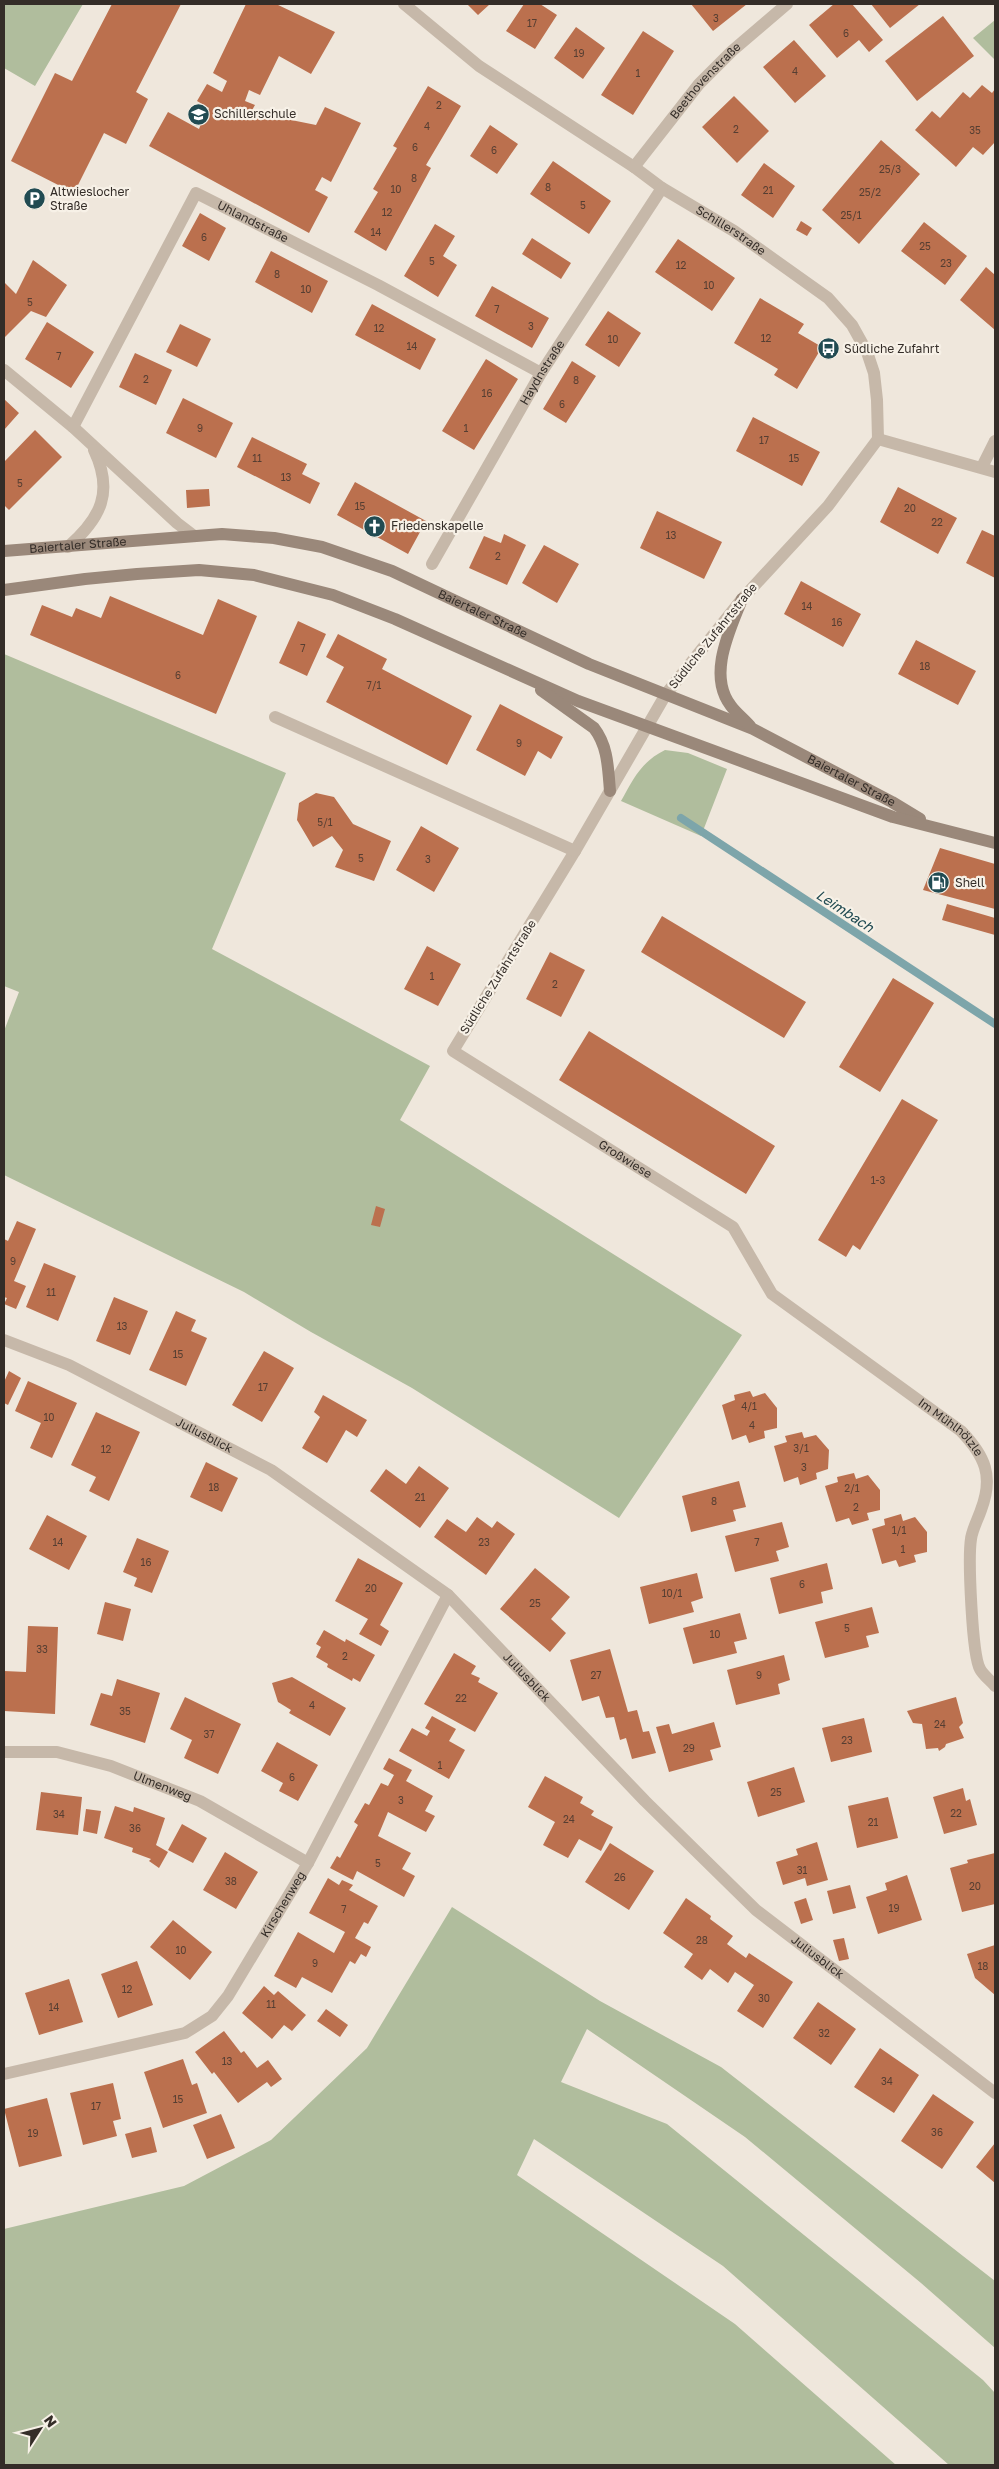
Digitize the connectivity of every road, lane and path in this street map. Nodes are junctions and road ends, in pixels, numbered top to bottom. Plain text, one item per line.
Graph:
1 (404, 4) edge
2 (787, 4) edge
3 (634, 167) junction
4 (662, 188) junction
5 (4, 370) edge
6 (541, 373) junction
7 (73, 427) junction
8 (878, 440) junction
9 (995, 441) edge
10 (92, 446) junction
11 (982, 467) junction
12 (995, 472) edge
13 (194, 536) junction
14 (68, 547) junction
15 (4, 551) edge
16 (432, 564) dead end
17 (4, 590) edge
18 (742, 599) junction
19 (523, 676) junction
20 (666, 694) junction
21 (275, 717) dead end
22 (646, 727) junction
23 (753, 729) junction
24 (610, 790) junction
25 (929, 824) junction
26 (995, 843) edge
27 (575, 851) junction
28 (453, 1051) joint
29 (772, 1294) joint
30 (4, 1340) edge
31 (448, 1596) junction
32 (995, 1686) edge
33 (4, 1752) edge
34 (308, 1862) junction
35 (4, 2074) edge
36 (995, 2093) edge

1 - 3 street, Schillerstraße
2 - 3 street, Beethovenstraße
3 - 4 street, Schillerstraße
4 - 6 street, Haydnstraße
4 - 8 street, Schillerstraße
5 - 7 street
6 - 7 street, Uhlandstraße
6 - 16 street, Haydnstraße
7 - 10 street
8 - 11 street
8 - 18 street, Südliche Zufahrtstraße
9 - 11 street
10 - 13 street
10 - 14 street
11 - 12 street
13 - 14 main road, Baiertaler Straße
13 - 20 main road, Baiertaler Straße
14 - 15 main road, Baiertaler Straße
17 - 19 main road, Baiertaler Straße
18 - 20 street, Südliche Zufahrtstraße
18 - 23 main road
19 - 22 main road, Baiertaler Straße
19 - 24 main road
20 - 22 street, Südliche Zufahrtstraße
20 - 23 main road, Baiertaler Straße
21 - 27 street
22 - 24 street, Südliche Zufahrtstraße
22 - 25 main road, Baiertaler Straße
23 - 25 main road, Baiertaler Straße
24 - 27 street, Südliche Zufahrtstraße
25 - 26 main road, Baiertaler Straße
27 - 28 street, Südliche Zufahrtstraße
28 - 29 street, Großwiese
29 - 32 street, Im Mühlhölzle
30 - 31 street, Juliusblick
31 - 34 street, Kirschenweg
31 - 36 street, Juliusblick
33 - 34 street, Ulmenweg
34 - 35 street, Kirschenweg

